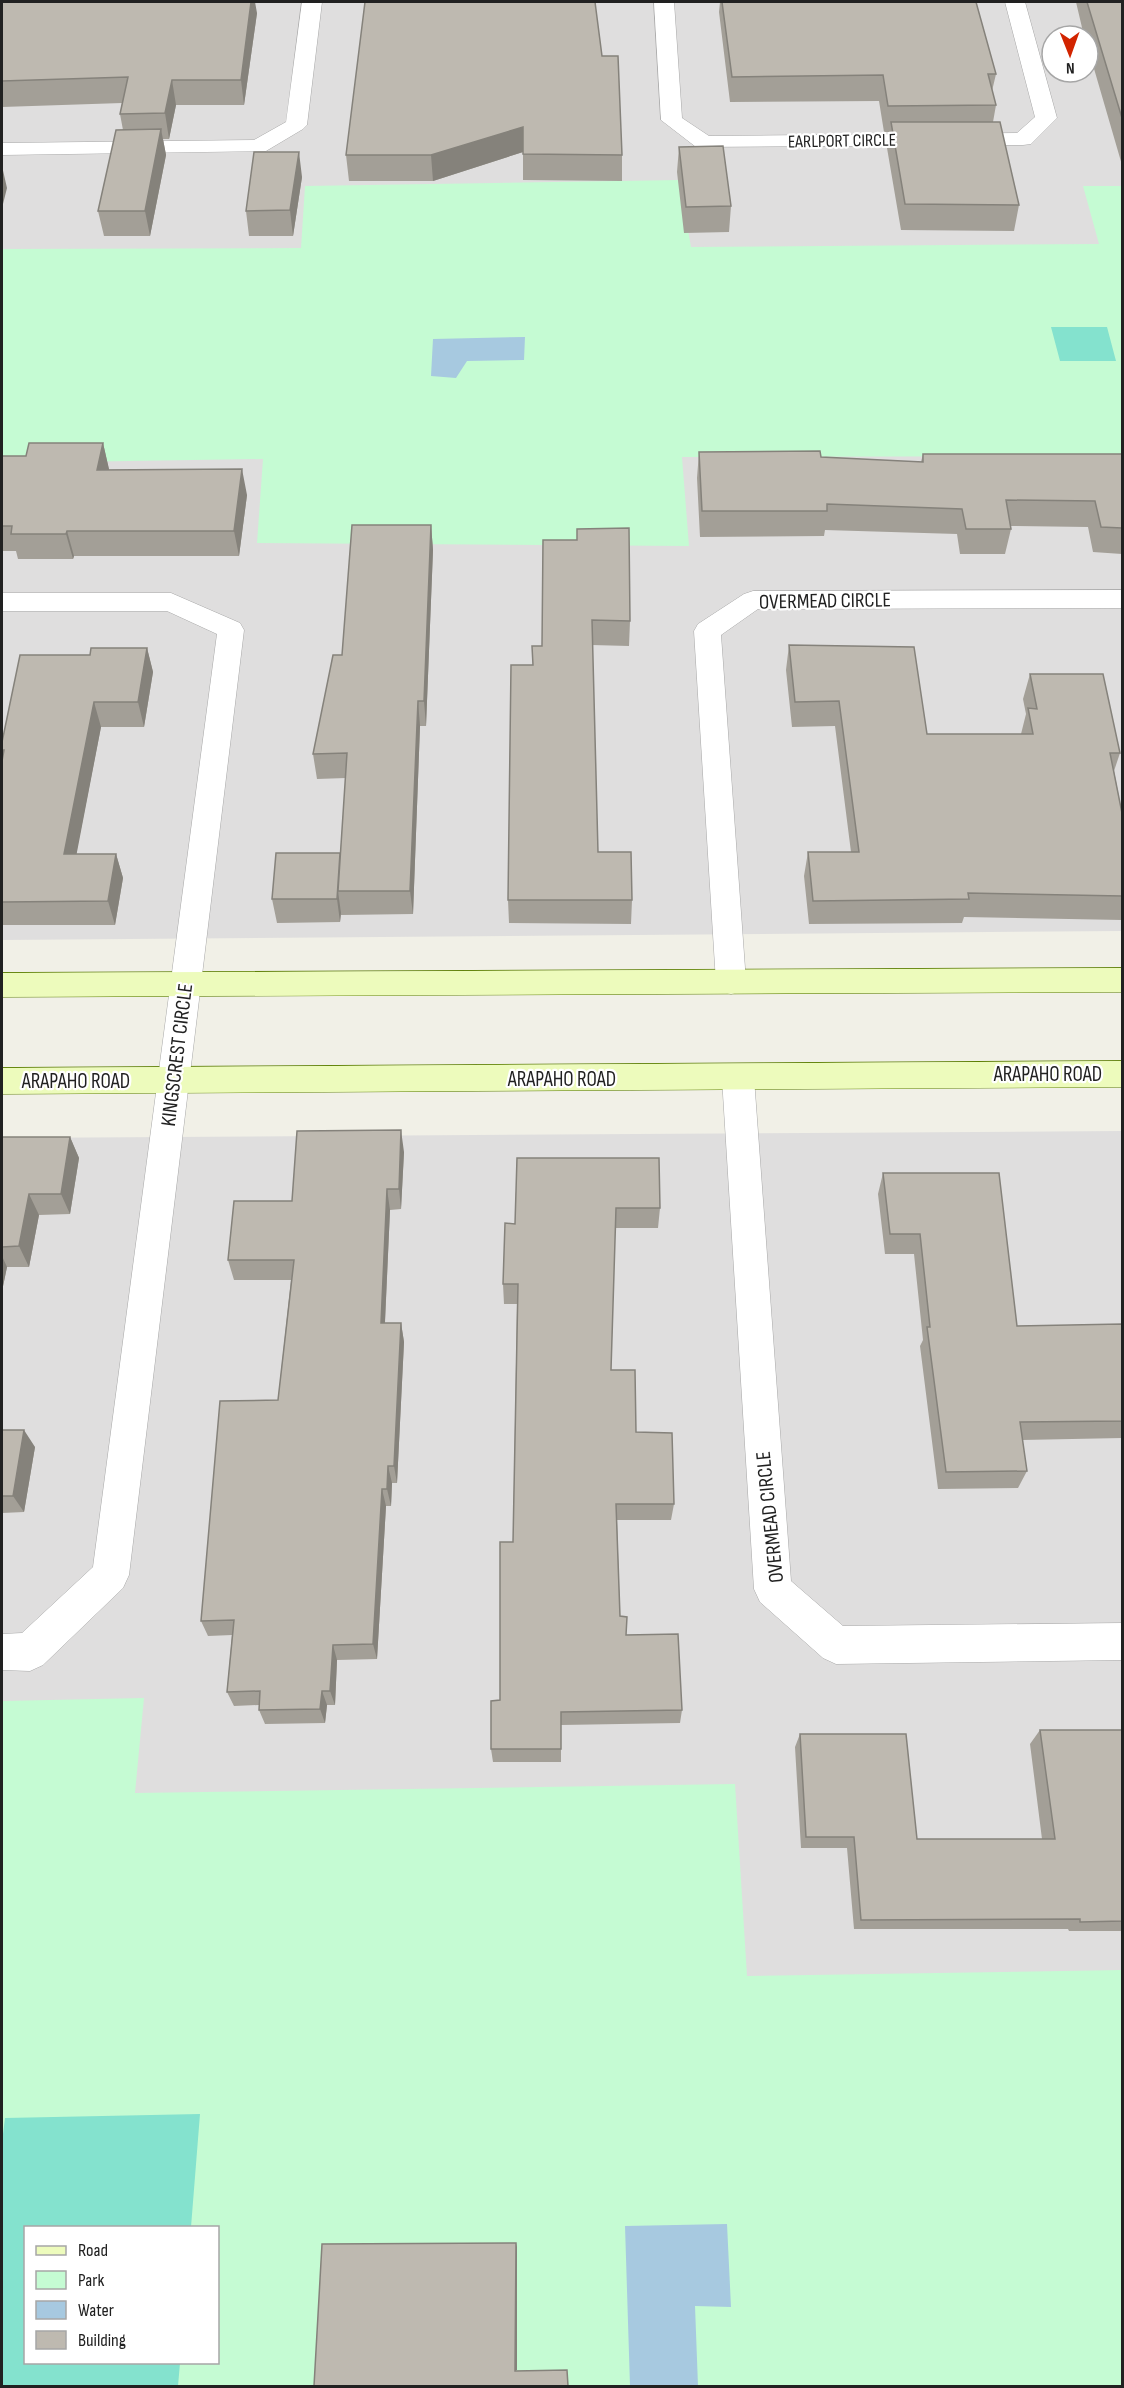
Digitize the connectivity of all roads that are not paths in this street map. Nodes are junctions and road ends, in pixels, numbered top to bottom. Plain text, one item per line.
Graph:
1 (312, 2) edge
2 (664, 2) edge
3 (1015, 2) edge
4 (2, 149) edge
5 (1122, 599) edge
6 (2, 602) edge
7 (1122, 980) edge
8 (731, 982) junction
9 (186, 984) junction
10 (2, 985) edge
11 (1122, 1074) edge
12 (738, 1078) junction
13 (174, 1080) junction
14 (2, 1081) edge
15 (1122, 1642) edge
16 (2, 1653) edge

1 - 4 street
2 - 3 street, EARLPORT CIRCLE
5 - 8 street, OVERMEAD CIRCLE
6 - 9 street, KINGSCREST CIRCLE
7 - 8 main road
8 - 9 main road
9 - 10 main road
9 - 13 street, KINGSCREST CIRCLE
11 - 12 main road, ARAPAHO ROAD
12 - 13 main road, ARAPAHO ROAD
12 - 15 street, OVERMEAD CIRCLE
13 - 14 main road, ARAPAHO ROAD
13 - 16 street, KINGSCREST CIRCLE

